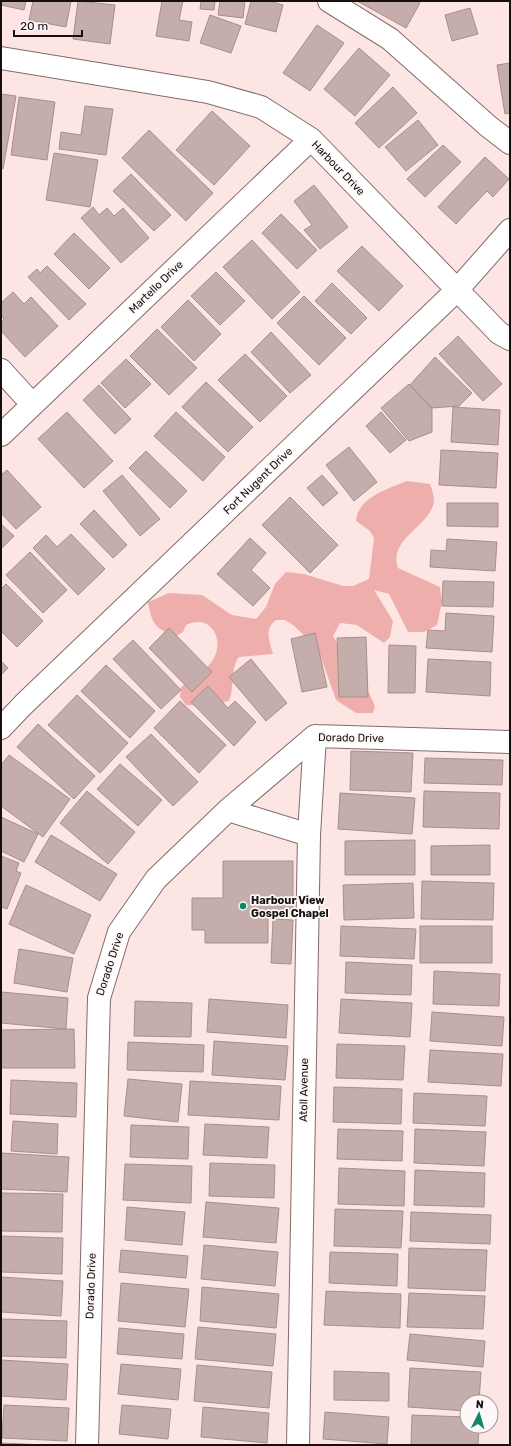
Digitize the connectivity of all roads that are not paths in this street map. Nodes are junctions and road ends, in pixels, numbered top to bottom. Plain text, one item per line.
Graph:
1 (329, 1) edge
2 (1, 58) edge
3 (311, 139) junction
4 (510, 143) edge
5 (510, 230) edge
6 (457, 290) junction
7 (510, 339) edge
8 (1, 370) edge
9 (32, 404) junction
10 (1, 435) edge
11 (1, 728) edge
12 (315, 736) junction
13 (510, 742) edge
14 (228, 810) junction
15 (309, 835) junction
16 (87, 1445) edge
17 (298, 1445) edge

1 - 4 street
2 - 3 street, Harbour Drive
3 - 6 street, Harbour Drive
3 - 9 street, Martello Drive
5 - 6 street, Fort Nugent Drive
6 - 7 street, Harbour Drive
6 - 11 street, Fort Nugent Drive
8 - 9 street
9 - 10 street, Martello Drive
12 - 13 street, Dorado Drive
12 - 14 street, Dorado Drive
12 - 15 street, Atoll Avenue
14 - 15 street
14 - 16 street, Dorado Drive
15 - 17 street, Atoll Avenue

